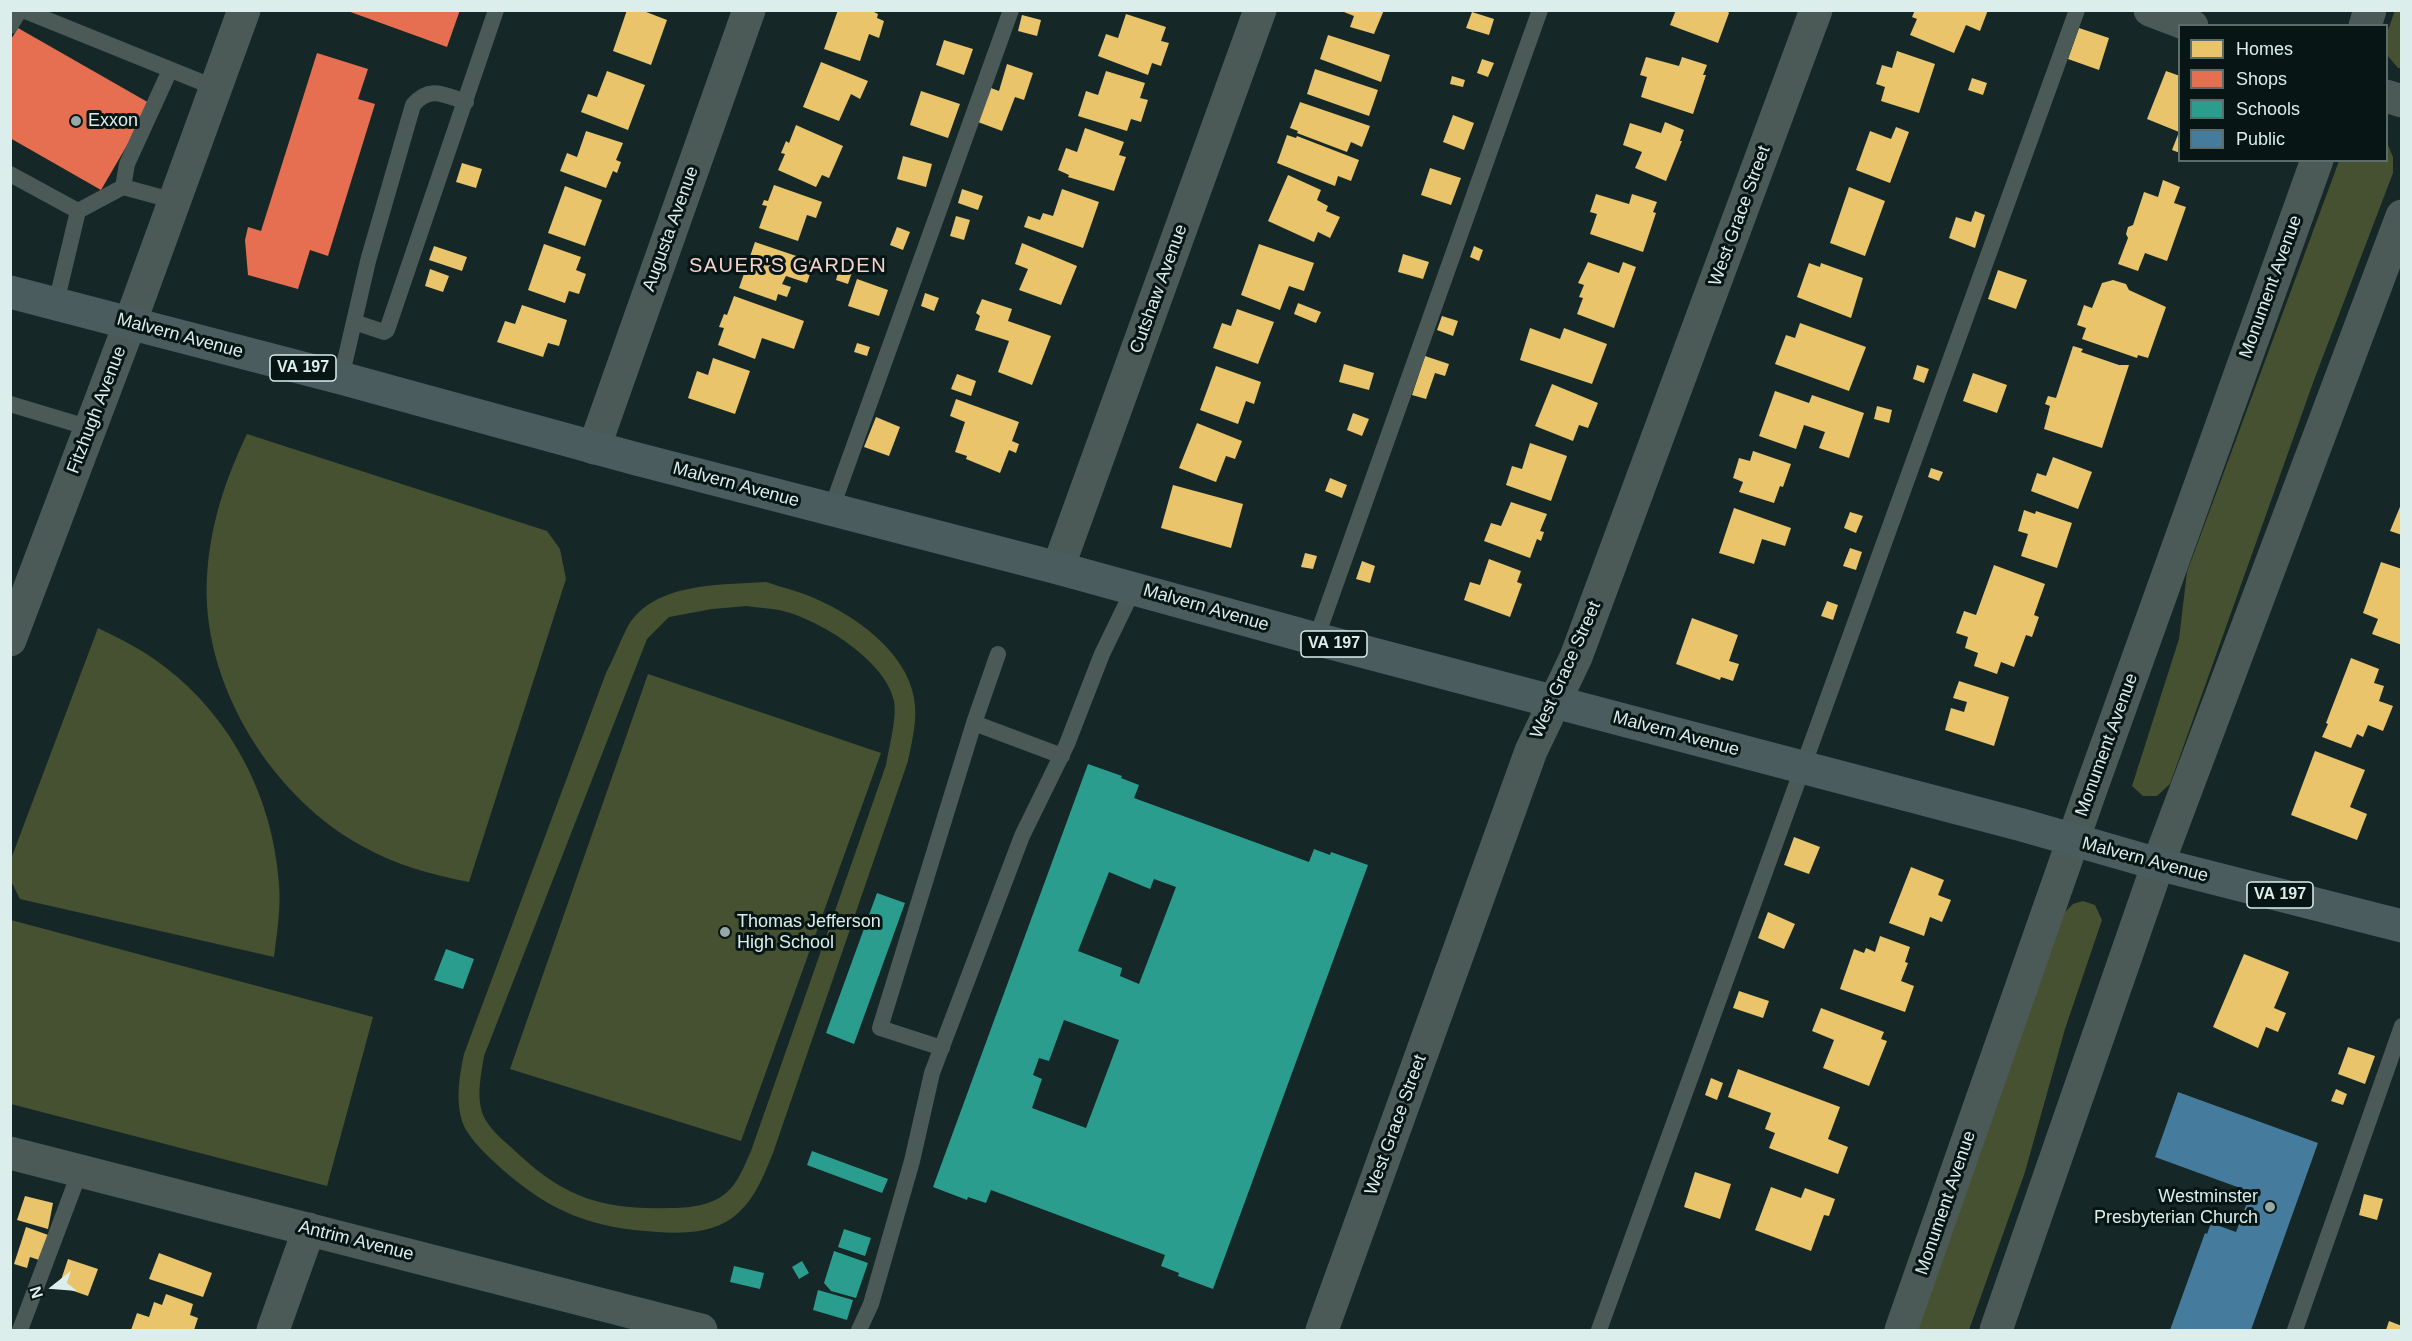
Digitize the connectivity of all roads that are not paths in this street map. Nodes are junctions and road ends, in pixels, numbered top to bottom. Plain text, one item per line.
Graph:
1 (21, 10) edge
2 (244, 10) edge
3 (496, 10) edge
4 (749, 10) edge
5 (1011, 10) edge
6 (1260, 10) edge
7 (1540, 10) edge
8 (1816, 10) edge
9 (2077, 10) edge
10 (2150, 10) edge
11 (2187, 24) edge
12 (10, 26) edge
13 (170, 70) junction
14 (216, 88) junction
15 (466, 102) junction
16 (2316, 162) edge
17 (10, 174) edge
18 (123, 187) junction
19 (175, 201) junction
20 (78, 211) junction
21 (2402, 216) edge
22 (10, 292) edge
23 (56, 303) junction
24 (354, 322) junction
25 (130, 323) junction
26 (341, 378) junction
27 (10, 404) edge
28 (90, 428) junction
29 (594, 448) junction
30 (831, 510) junction
31 (1058, 568) junction
32 (1134, 588) junction
33 (11, 639) edge
34 (1316, 639) junction
35 (998, 654) dead end
36 (1554, 701) junction
37 (974, 723) junction
38 (1062, 756) junction
39 (1803, 768) junction
40 (2073, 840) junction
41 (2158, 864) junction
42 (2402, 926) edge
43 (2402, 1026) edge
44 (942, 1048) junction
45 (10, 1153) edge
46 (80, 1171) junction
47 (309, 1229) junction
48 (20, 1330) edge
49 (273, 1330) edge
50 (701, 1330) edge
51 (859, 1330) edge
52 (1322, 1330) edge
53 (1599, 1330) edge
54 (1901, 1330) edge
55 (1996, 1330) edge
56 (2295, 1330) edge

1 - 12 lane
1 - 13 lane
2 - 14 street, Fitzhugh Avenue
3 - 15 lane
4 - 29 street, Augusta Avenue
5 - 30 lane
6 - 31 street, Cutshaw Avenue
7 - 34 lane
8 - 36 street, West Grace Street
9 - 39 lane
10 - 11 street
13 - 14 lane
13 - 18 lane
14 - 19 street, Fitzhugh Avenue
15 - 24 lane
15 - 24 lane
16 - 40 street, Monument Avenue
17 - 20 lane
18 - 19 lane
18 - 20 lane
19 - 25 street, Fitzhugh Avenue
20 - 23 lane
21 - 41 street
22 - 23 main road, Malvern Avenue / VA 197
23 - 25 main road, Malvern Avenue / VA 197
24 - 26 lane
25 - 26 main road, Malvern Avenue / VA 197
25 - 28 street, Fitzhugh Avenue
26 - 29 main road, Malvern Avenue / VA 197
27 - 28 lane
28 - 33 street, Fitzhugh Avenue
29 - 30 main road, Malvern Avenue / VA 197
30 - 31 main road, Malvern Avenue / VA 197
31 - 32 main road, Malvern Avenue / VA 197
32 - 34 main road, Malvern Avenue / VA 197
32 - 38 lane
34 - 36 main road, Malvern Avenue / VA 197
35 - 37 lane
36 - 39 main road, Malvern Avenue / VA 197
36 - 52 street, West Grace Street
37 - 38 lane
37 - 44 lane
38 - 44 lane
39 - 40 main road, Malvern Avenue / VA 197
39 - 53 lane
40 - 41 main road, Malvern Avenue / VA 197
40 - 54 street, Monument Avenue
41 - 42 main road, Malvern Avenue / VA 197
41 - 55 street
43 - 56 lane
44 - 51 lane
45 - 46 street, Antrim Avenue
46 - 47 street, Antrim Avenue
46 - 48 lane
47 - 49 street
47 - 50 street, Antrim Avenue

